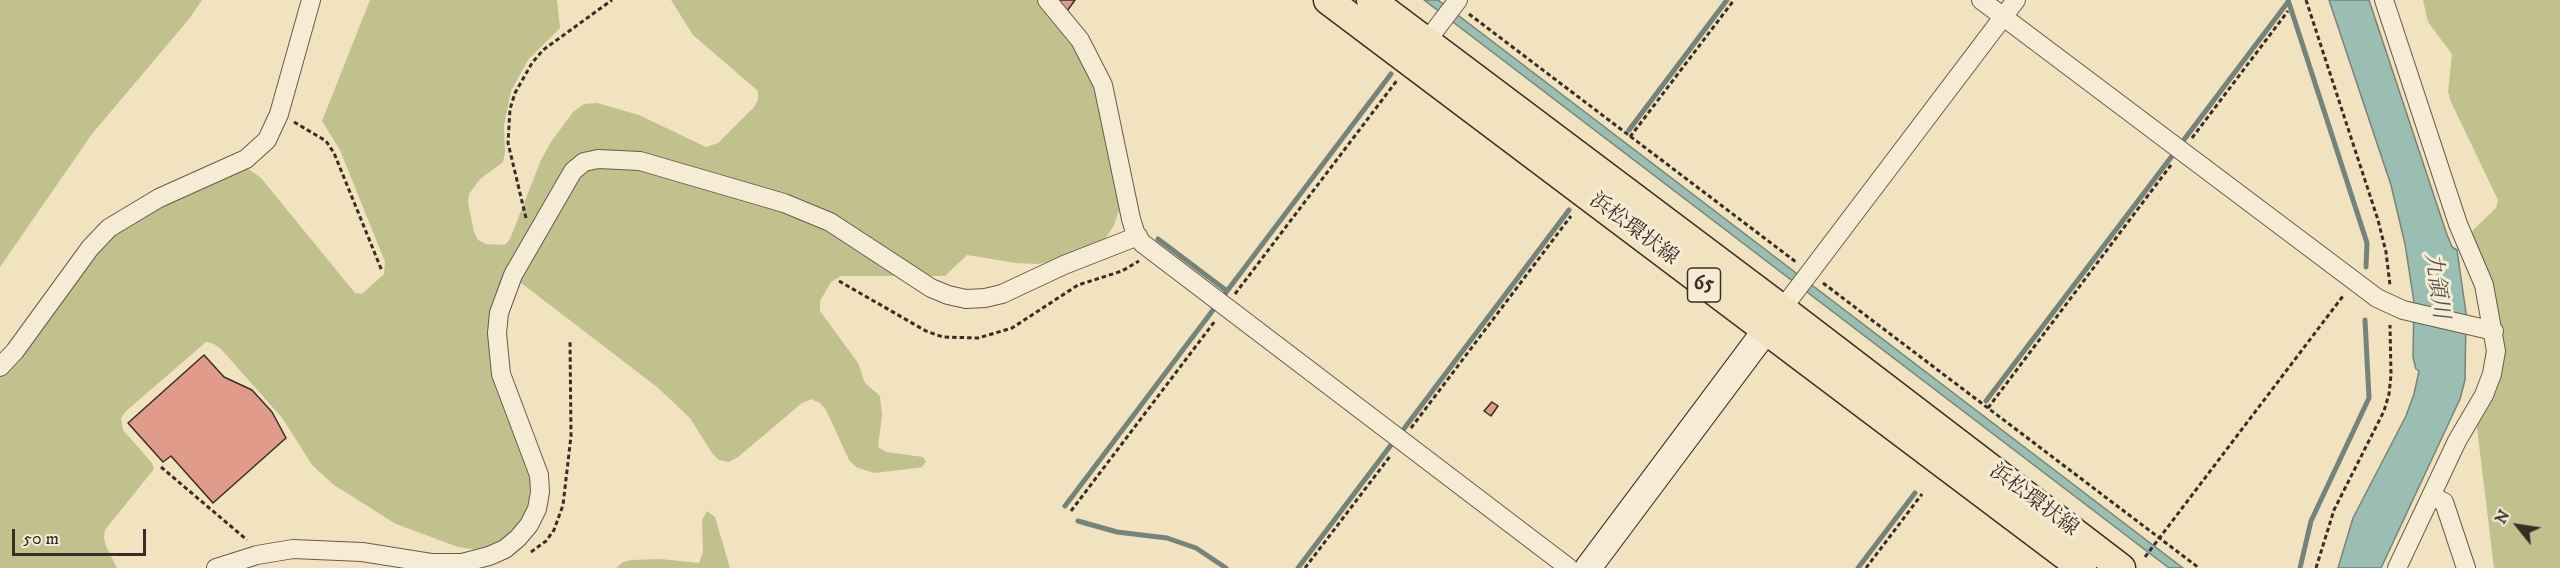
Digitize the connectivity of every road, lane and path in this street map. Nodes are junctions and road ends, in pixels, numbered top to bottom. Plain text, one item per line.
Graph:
1 (310, 0) edge
2 (612, 0) edge
3 (1047, 0) edge
4 (1328, 0) edge
5 (1371, 0) edge
6 (1734, 0) edge
7 (1982, 0) edge
8 (2016, 0) edge
9 (2306, 0) edge
10 (2384, 0) edge
11 (1454, 3) edge
12 (2288, 10) dead end
13 (2004, 17) junction
14 (1426, 42) junction
15 (279, 114) junction
16 (1630, 137) junction
17 (2181, 152) junction
18 (1571, 216) dead end
19 (1138, 236) junction
20 (532, 242) junction
21 (382, 271) dead end
22 (2353, 282) junction
23 (1799, 287) junction
24 (2397, 307) junction
25 (1225, 308) junction
26 (2494, 331) junction
27 (1765, 332) junction
28 (0, 366) edge
29 (1988, 408) junction
30 (1401, 441) junction
31 (161, 467) dead end
32 (1922, 494) dead end
33 (2431, 496) junction
34 (1071, 511) dead end
35 (2158, 540) junction
36 (262, 553) junction
37 (2133, 562) edge
38 (431, 566) edge
39 (216, 568) edge
40 (1305, 568) edge
41 (1569, 568) edge
42 (1588, 568) edge
43 (1866, 568) edge
44 (2082, 568) edge
45 (2199, 568) edge
46 (2316, 568) edge
47 (2397, 568) edge
48 (2466, 568) edge

1 - 15 street
2 - 20 path
3 - 19 street
4 - 14 main road, 浜松環状線 / 65
5 - 14 main road, 浜松環状線 / 65
6 - 16 path
7 - 13 street
8 - 13 street
9 - 24 path
10 - 26 street
11 - 14 street
11 - 16 path
12 - 17 path
13 - 17 street
13 - 23 street
14 - 23 main road, 浜松環状線 / 65
14 - 25 path
14 - 27 main road, 浜松環状線 / 65
15 - 21 path
15 - 28 street
16 - 23 path
17 - 22 street
17 - 29 path
18 - 30 path
19 - 20 street
19 - 25 street
20 - 38 street
22 - 24 street
22 - 35 path
23 - 27 street
23 - 29 path
23 - 37 main road, 浜松環状線 / 65
24 - 26 street
24 - 46 path
25 - 30 street
25 - 34 path
26 - 33 street
27 - 42 street
27 - 44 main road, 浜松環状線 / 65
29 - 35 path
30 - 40 path
30 - 41 street
31 - 36 path
32 - 43 path
33 - 47 street
33 - 48 street
35 - 37 path
35 - 45 path
36 - 38 street
36 - 39 street

